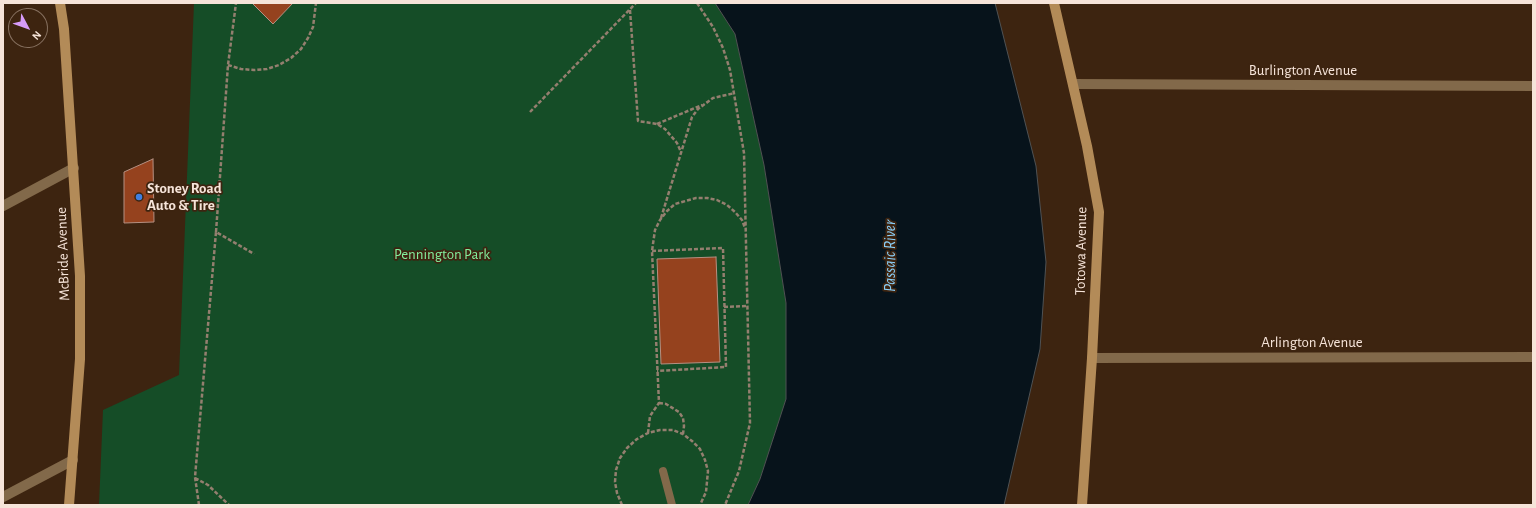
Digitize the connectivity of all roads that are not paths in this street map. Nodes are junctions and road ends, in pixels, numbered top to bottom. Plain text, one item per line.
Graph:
1 (60, 3) edge
2 (1054, 3) edge
3 (1074, 84) junction
4 (1533, 86) edge
5 (74, 168) junction
6 (3, 206) edge
7 (1533, 357) edge
8 (1092, 358) junction
9 (73, 460) junction
10 (663, 471) dead end
11 (3, 497) edge
12 (69, 505) edge
13 (672, 505) edge
14 (1082, 505) edge

1 - 5 street, McBride Avenue
2 - 3 street, Totowa Avenue
3 - 4 street, Burlington Avenue
3 - 8 street, Totowa Avenue
5 - 6 street
5 - 9 street, McBride Avenue
7 - 8 street, Arlington Avenue
8 - 14 street, Totowa Avenue
9 - 11 street
9 - 12 street, McBride Avenue
10 - 13 lane

